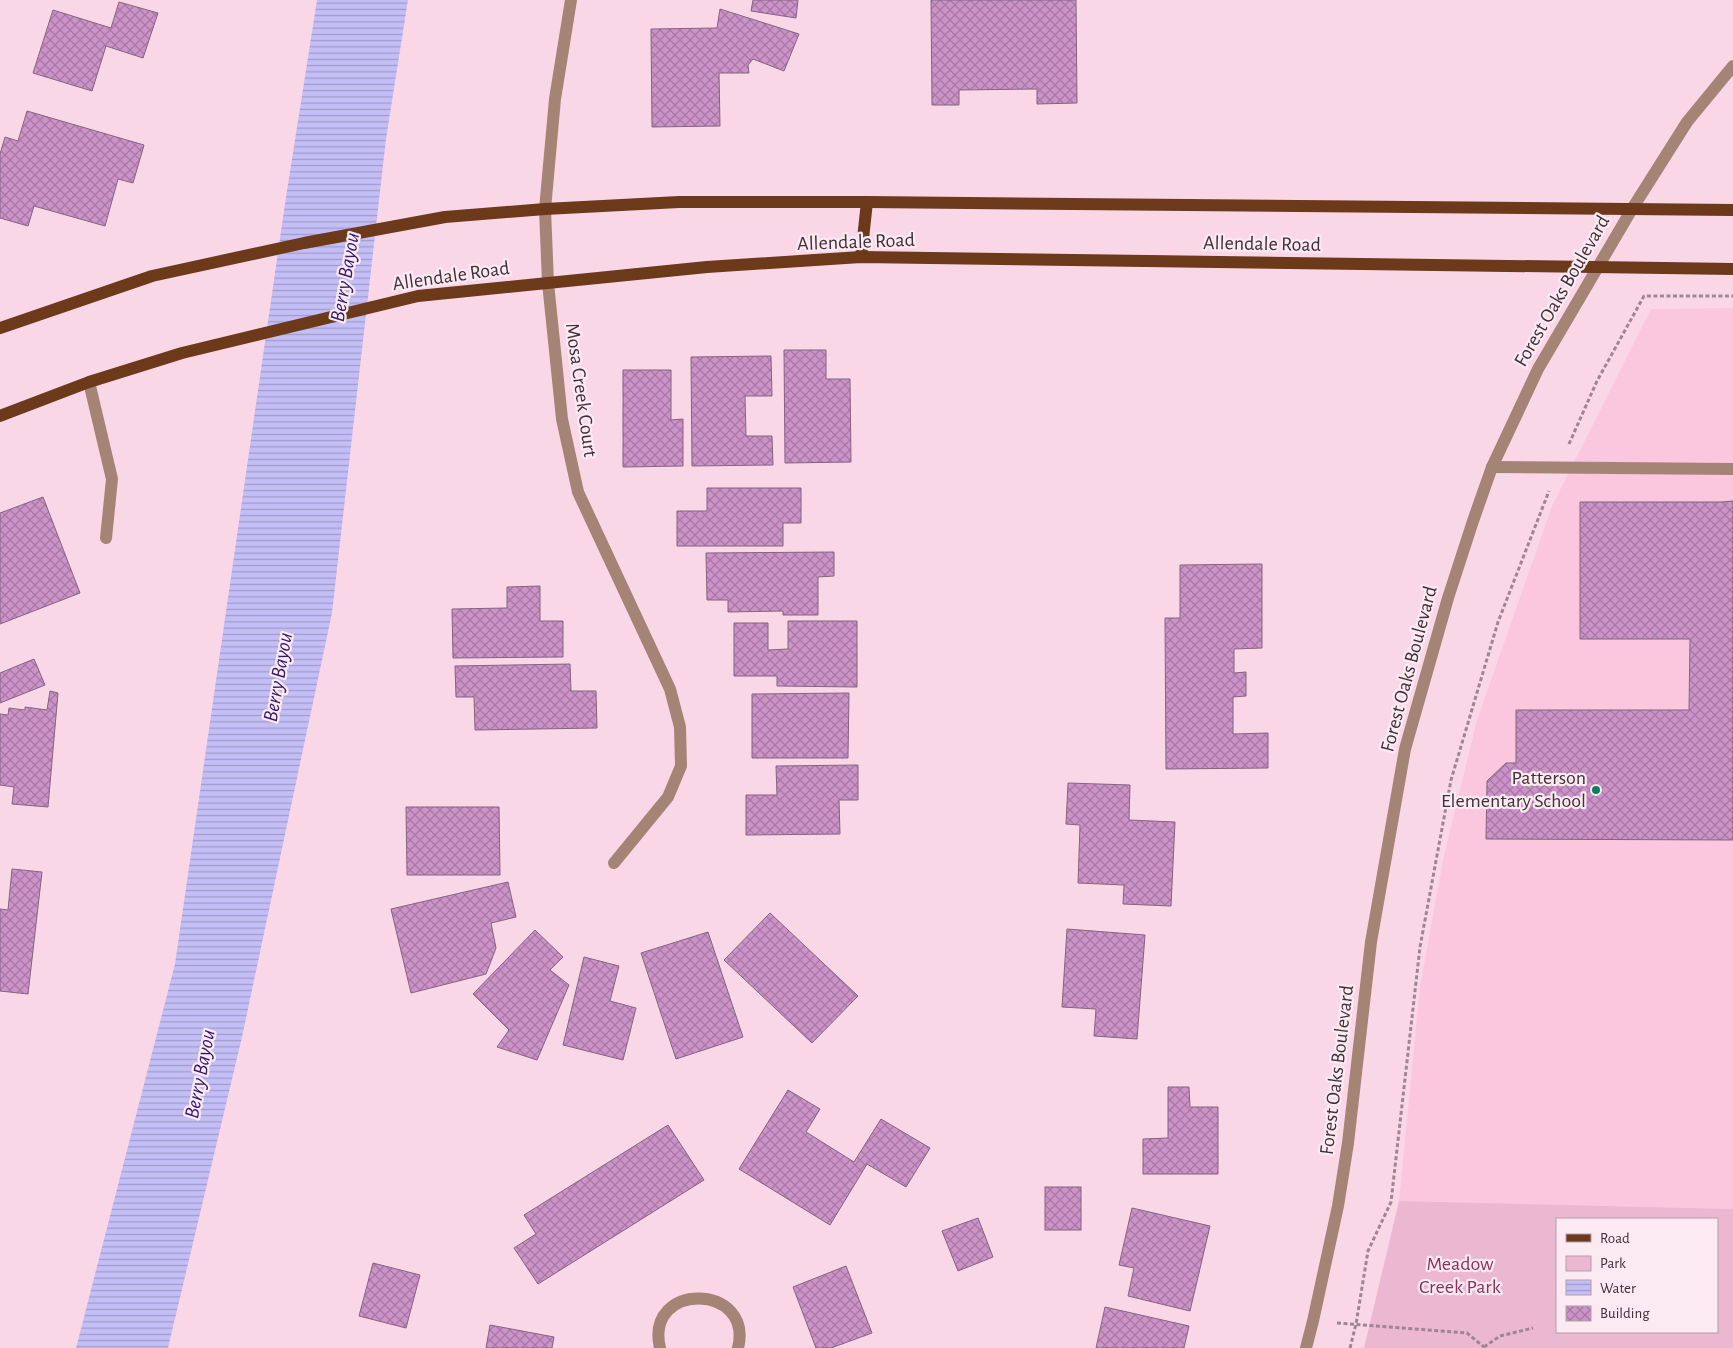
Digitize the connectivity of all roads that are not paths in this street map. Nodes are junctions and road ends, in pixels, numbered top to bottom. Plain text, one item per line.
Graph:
1 (571, 0) edge
2 (1733, 66) edge
3 (867, 202) junction
4 (545, 208) junction
5 (1632, 209) junction
6 (1733, 210) edge
7 (861, 257) junction
8 (1597, 268) junction
9 (1733, 269) edge
10 (548, 283) junction
11 (0, 328) edge
12 (89, 382) junction
13 (0, 416) edge
14 (1492, 467) junction
15 (1733, 469) edge
16 (106, 538) dead end
17 (614, 864) dead end
18 (660, 1348) edge
19 (738, 1348) edge
20 (1306, 1348) edge

1 - 4 street, Mosa Creek Court
2 - 5 street, Forest Oaks Boulevard
3 - 4 main road, Allendale Road
3 - 5 main road, Allendale Road
3 - 7 main road
4 - 10 street, Mosa Creek Court
4 - 11 main road, Allendale Road
5 - 6 main road, Allendale Road
5 - 8 street, Forest Oaks Boulevard
7 - 8 main road, Allendale Road
7 - 10 main road, Allendale Road
8 - 9 main road, Allendale Road
8 - 14 street, Forest Oaks Boulevard
10 - 12 main road, Allendale Road
10 - 17 street, Mosa Creek Court
12 - 13 main road, Allendale Road
12 - 16 street
14 - 15 street
14 - 20 street, Forest Oaks Boulevard
18 - 19 street

